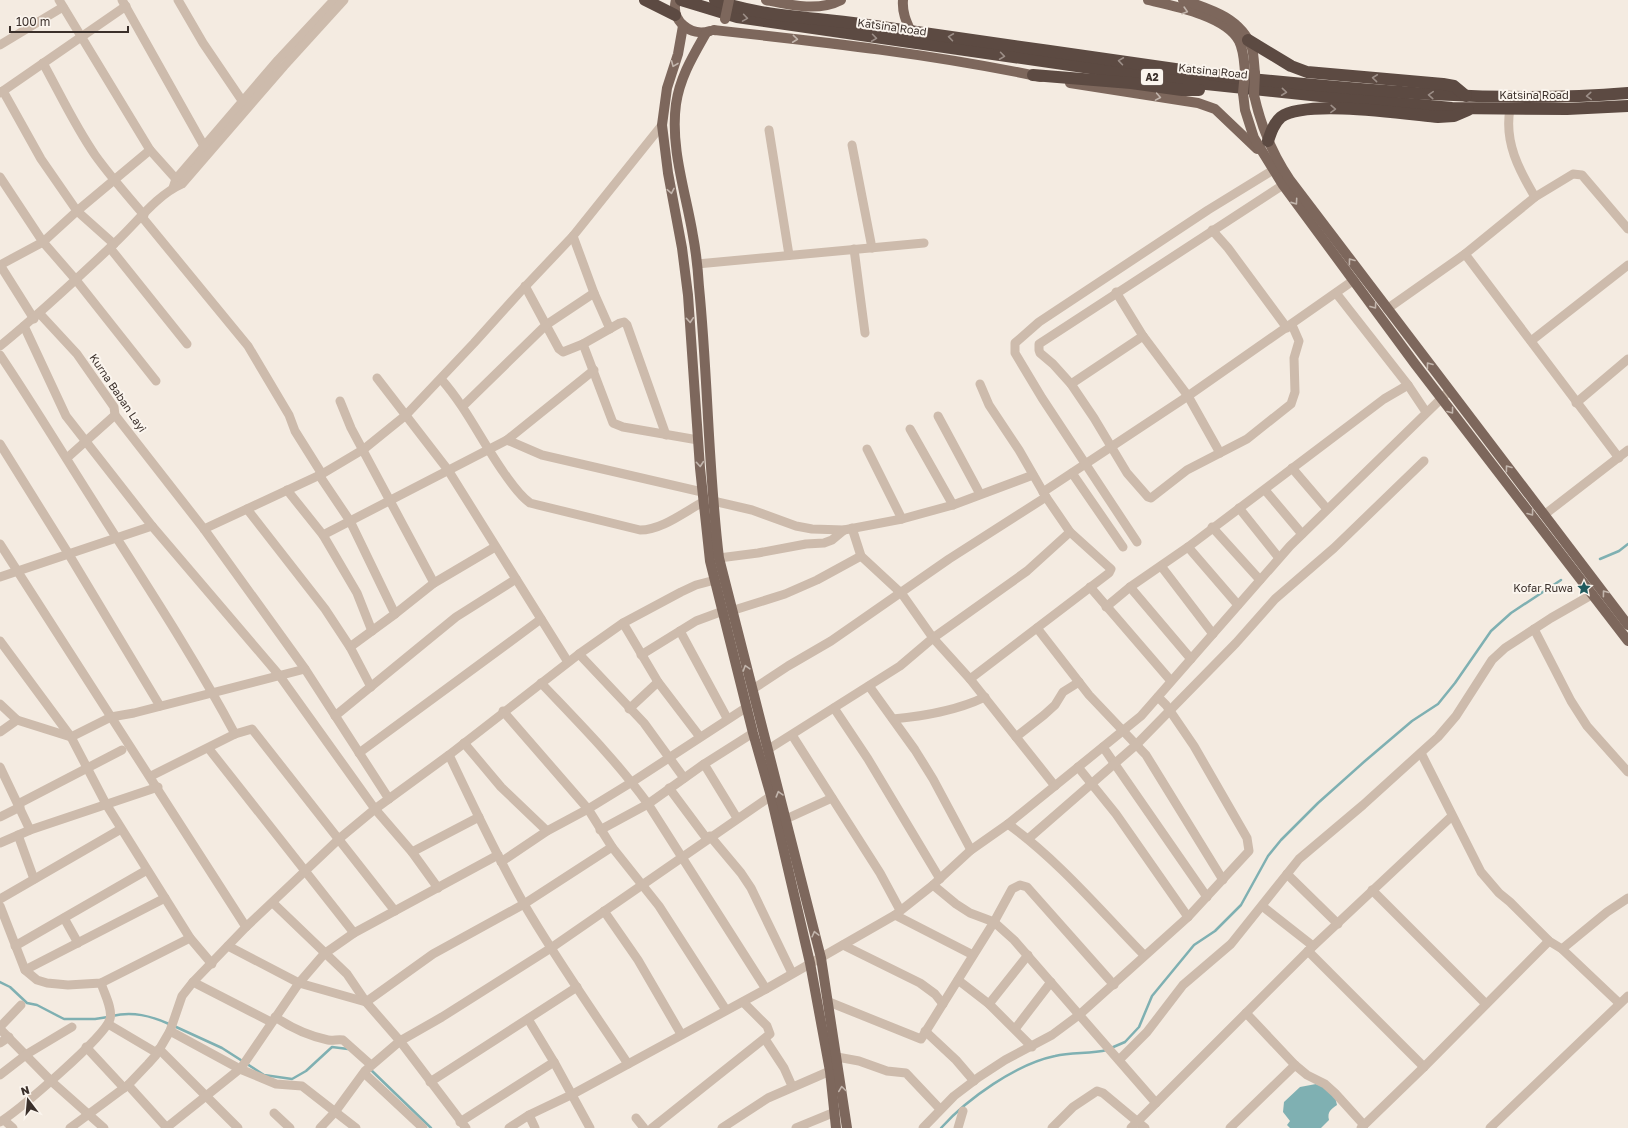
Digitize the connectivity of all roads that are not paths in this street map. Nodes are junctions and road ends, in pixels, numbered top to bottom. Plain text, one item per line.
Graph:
1 (178, 0) edge
2 (334, 0) edge
3 (344, 0) edge
4 (645, 0) edge
5 (715, 0) edge
6 (729, 0) edge
7 (766, 0) edge
8 (841, 0) edge
9 (903, 0) edge
10 (1148, 0) edge
11 (1183, 0) edge
12 (61, 3) edge
13 (124, 3) edge
14 (676, 6) edge
15 (683, 26) junction
16 (710, 32) junction
17 (911, 32) junction
18 (82, 37) junction
19 (1248, 40) junction
20 (0, 45) edge
21 (43, 63) junction
22 (1250, 72) junction
23 (1033, 75) junction
24 (1223, 86) junction
25 (2, 92) edge
26 (1628, 93) edge
27 (1466, 96) junction
28 (243, 102) junction
29 (1628, 106) edge
30 (1473, 108) junction
31 (1510, 109) junction
32 (662, 124) junction
33 (769, 130) dead end
34 (1268, 141) junction
35 (852, 145) dead end
36 (204, 146) junction
37 (150, 150) junction
38 (1262, 153) junction
39 (1273, 170) junction
40 (0, 177) edge
41 (114, 180) junction
42 (174, 183) junction
43 (1283, 185) junction
44 (1535, 197) junction
45 (77, 211) junction
46 (143, 216) junction
47 (1628, 229) edge
48 (1212, 230) junction
49 (573, 236) junction
50 (43, 242) junction
51 (924, 243) dead end
52 (112, 246) junction
53 (872, 248) junction
54 (854, 249) junction
55 (1465, 254) junction
56 (789, 255) junction
57 (697, 264) junction
58 (0, 265) edge
59 (1628, 266) edge
60 (76, 280) junction
61 (1354, 280) junction
62 (526, 286) junction
63 (1087, 291) junction
64 (1116, 292) junction
65 (594, 293) junction
66 (1336, 293) junction
67 (1097, 305) junction
68 (1387, 309) junction
69 (37, 316) junction
70 (546, 325) junction
71 (24, 326) junction
72 (1289, 326) junction
73 (610, 329) junction
74 (865, 332) dead end
75 (1143, 336) junction
76 (1532, 341) junction
77 (187, 344) dead end
78 (583, 344) junction
79 (0, 346) edge
80 (0, 355) edge
81 (1628, 359) edge
82 (594, 370) junction
83 (377, 378) dead end
84 (441, 379) junction
85 (156, 381) dead end
86 (980, 384) dead end
87 (1071, 384) junction
88 (1408, 384) junction
89 (1450, 391) junction
90 (1188, 396) junction
91 (1441, 397) junction
92 (340, 401) dead end
93 (1576, 402) junction
94 (463, 406) junction
95 (1426, 412) junction
96 (116, 415) junction
97 (406, 415) junction
98 (938, 416) dead end
99 (910, 430) dead end
100 (666, 435) junction
101 (508, 440) junction
102 (698, 440) junction
103 (86, 441) junction
104 (0, 444) edge
105 (1111, 446) junction
106 (867, 448) dead end
107 (364, 449) junction
108 (488, 450) junction
109 (1628, 450) edge
110 (1220, 453) junction
111 (68, 458) junction
112 (1619, 458) junction
113 (1424, 461) dead end
114 (1085, 463) junction
115 (1292, 468) junction
116 (448, 470) junction
117 (1072, 473) junction
118 (320, 475) junction
119 (1033, 475) junction
120 (287, 490) junction
121 (1265, 490) junction
122 (980, 494) junction
123 (1044, 495) junction
124 (706, 498) junction
125 (389, 500) junction
126 (953, 505) junction
127 (1239, 508) junction
128 (248, 509) junction
129 (1327, 509) junction
130 (1544, 515) junction
131 (902, 519) junction
132 (350, 521) junction
133 (152, 526) junction
134 (1212, 527) junction
135 (806, 528) junction
136 (204, 529) junction
137 (848, 529) junction
138 (1070, 532) junction
139 (1302, 534) junction
140 (323, 535) junction
141 (116, 537) junction
142 (1137, 542) dead end
143 (0, 544) edge
144 (806, 544) junction
145 (495, 547) junction
146 (1123, 547) dead end
147 (1188, 547) junction
148 (68, 553) junction
149 (861, 556) junction
150 (719, 558) junction
151 (1279, 558) junction
152 (1161, 566) junction
153 (18, 571) junction
154 (0, 577) edge
155 (516, 579) junction
156 (715, 580) junction
157 (1260, 580) junction
158 (434, 583) junction
159 (1090, 587) junction
160 (1130, 587) junction
161 (902, 594) junction
162 (1593, 594) junction
163 (1238, 605) junction
164 (1106, 607) junction
165 (727, 611) junction
166 (395, 614) junction
167 (541, 619) junction
168 (1626, 619) edge
169 (623, 623) junction
170 (1037, 628) junction
171 (1534, 629) junction
172 (372, 631) junction
173 (680, 631) junction
174 (1213, 634) junction
175 (933, 638) junction
176 (0, 641) edge
177 (1628, 641) edge
178 (350, 647) junction
179 (579, 654) junction
180 (641, 655) junction
181 (1191, 659) junction
182 (568, 662) junction
183 (305, 669) junction
184 (279, 675) junction
185 (970, 680) junction
186 (658, 682) junction
187 (1079, 682) junction
188 (1171, 682) junction
189 (541, 683) junction
190 (868, 686) junction
191 (371, 687) junction
192 (753, 689) junction
193 (213, 692) junction
194 (985, 697) junction
195 (1158, 697) junction
196 (0, 704) edge
197 (160, 706) junction
198 (747, 707) junction
199 (834, 708) junction
200 (629, 709) junction
201 (503, 711) junction
202 (1171, 711) junction
203 (335, 716) junction
204 (111, 717) junction
205 (727, 718) junction
206 (893, 719) junction
207 (17, 720) junction
208 (1122, 731) junction
209 (0, 732) edge
210 (235, 734) junction
211 (753, 734) junction
212 (792, 735) junction
213 (70, 737) junction
214 (700, 737) junction
215 (1016, 737) junction
216 (464, 743) junction
217 (1136, 745) junction
218 (1103, 747) junction
219 (209, 749) junction
220 (122, 750) dead end
221 (767, 750) junction
222 (359, 753) junction
223 (1421, 753) junction
224 (449, 755) junction
225 (669, 756) junction
226 (704, 764) junction
227 (1114, 764) junction
228 (0, 766) edge
229 (1078, 767) junction
230 (87, 769) junction
231 (1628, 772) edge
232 (151, 776) junction
233 (684, 778) junction
234 (632, 782) junction
235 (1091, 782) junction
236 (1055, 786) junction
237 (158, 787) junction
238 (669, 788) junction
239 (771, 796) junction
240 (832, 798) junction
241 (389, 799) junction
242 (106, 804) junction
243 (648, 804) junction
244 (19, 805) junction
245 (375, 809) junction
246 (588, 809) junction
247 (1452, 816) junction
248 (479, 817) junction
249 (0, 818) edge
250 (737, 818) junction
251 (786, 819) junction
252 (1008, 824) junction
253 (121, 829) junction
254 (30, 830) junction
255 (600, 830) junction
256 (547, 831) junction
257 (18, 836) junction
258 (340, 838) junction
259 (708, 838) junction
260 (1028, 838) junction
261 (0, 843) edge
262 (612, 847) junction
263 (971, 850) junction
264 (412, 852) junction
265 (681, 857) junction
266 (500, 858) junction
267 (148, 870) junction
268 (306, 870) junction
269 (1287, 874) junction
270 (34, 880) junction
271 (1223, 880) junction
272 (936, 882) junction
273 (640, 885) junction
274 (438, 888) junction
275 (1372, 890) junction
276 (1206, 897) junction
277 (165, 898) junction
278 (1628, 898) edge
279 (0, 899) edge
280 (272, 903) junction
281 (524, 904) junction
282 (0, 906) edge
283 (1262, 906) junction
284 (396, 911) junction
285 (604, 911) junction
286 (898, 913) junction
287 (1188, 917) junction
288 (64, 918) junction
289 (994, 922) junction
290 (1338, 924) junction
291 (246, 927) junction
292 (354, 933) junction
293 (190, 938) junction
294 (1549, 941) junction
295 (78, 943) junction
296 (843, 945) junction
297 (15, 946) junction
298 (228, 946) junction
299 (551, 948) junction
300 (1311, 949) junction
301 (1562, 949) junction
302 (324, 954) junction
303 (1144, 954) junction
304 (973, 955) junction
305 (1028, 956) junction
306 (821, 958) junction
307 (810, 963) junction
308 (212, 964) junction
309 (25, 970) junction
310 (792, 973) junction
311 (958, 980) junction
312 (193, 982) junction
313 (1051, 982) junction
314 (101, 983) junction
315 (299, 983) junction
316 (1114, 985) junction
317 (577, 987) junction
318 (766, 989) junction
319 (1628, 996) edge
320 (366, 1002) junction
321 (743, 1002) junction
322 (829, 1002) junction
323 (1620, 1003) junction
324 (943, 1004) junction
325 (989, 1004) junction
326 (1486, 1004) junction
327 (21, 1005) dead end
328 (726, 1010) junction
329 (1246, 1013) junction
330 (1079, 1015) junction
331 (528, 1019) junction
332 (273, 1020) junction
333 (108, 1024) junction
334 (72, 1027) dead end
335 (0, 1028) edge
336 (1015, 1029) junction
337 (170, 1030) junction
338 (925, 1031) junction
339 (681, 1034) junction
340 (9, 1037) junction
341 (764, 1039) junction
342 (400, 1041) junction
343 (0, 1043) edge
344 (1032, 1047) junction
345 (86, 1048) junction
346 (158, 1051) junction
347 (27, 1054) junction
348 (1114, 1054) junction
349 (837, 1057) junction
350 (554, 1062) junction
351 (628, 1064) junction
352 (1295, 1065) junction
353 (1424, 1067) junction
354 (241, 1068) junction
355 (367, 1069) junction
356 (830, 1071) junction
357 (0, 1075) edge
358 (51, 1081) junction
359 (974, 1081) junction
360 (430, 1082) junction
361 (126, 1086) junction
362 (792, 1086) junction
363 (573, 1094) junction
364 (207, 1096) junction
365 (1156, 1103) junction
366 (940, 1109) junction
367 (963, 1111) dead end
368 (274, 1112) dead end
369 (335, 1112) junction
370 (836, 1112) junction
371 (87, 1114) junction
372 (529, 1114) junction
373 (636, 1118) dead end
374 (2, 1121) edge
375 (1138, 1121) junction
376 (463, 1125) edge
377 (1362, 1127) edge
378 (13, 1128) edge
379 (70, 1128) edge
380 (104, 1128) edge
381 (166, 1128) edge
382 (238, 1128) edge
383 (290, 1128) edge
384 (320, 1128) edge
385 (356, 1128) edge
386 (423, 1128) edge
387 (509, 1128) edge
388 (535, 1128) edge
389 (590, 1128) edge
390 (644, 1128) edge
391 (652, 1128) edge
392 (722, 1128) edge
393 (796, 1128) edge
394 (836, 1128) edge
395 (847, 1128) edge
396 (923, 1128) edge
397 (958, 1128) edge
398 (1052, 1128) edge
399 (1131, 1128) edge
400 (1145, 1128) edge
401 (1230, 1128) edge
402 (1490, 1128) edge

1 - 28 street
2 - 28 street
3 - 42 street
4 - 14 highway, Katsina Road
5 - 17 highway, Katsina Road / A2
6 - 16 main road, bridge
7 - 8 main road
9 - 17 main road
10 -> 22 main road
11 - 19 main road
12 - 18 street
12 - 20 street
13 - 18 street
13 - 36 street
14 - 15 main road
14 -> 24 highway, Katsina Road / A2
15 - 16 main road
15 -> 32 main road
16 -> 23 main road
16 - 57 main road
27 -> 17 highway, Katsina Road / A2
18 - 21 street
18 - 37 street
19 - 22 main road
27 -> 19 highway
21 - 25 street
21 - 41 street
22 - 34 main road, bridge
22 - 38 main road, bridge
23 - 24 highway
23 -> 38 main road
24 -> 30 highway, Katsina Road / A2
25 - 45 street
26 -> 27 highway, Katsina Road / A2
28 - 36 street
29 - 31 highway, Katsina Road / A2
30 - 31 highway, Katsina Road / A2
34 -> 30 highway
31 - 44 street
32 - 49 street
32 -> 102 main road
33 - 56 street
68 -> 34 main road
35 - 53 street
36 - 42 street
37 - 41 street
37 - 42 street
38 - 39 main road
39 - 43 main road
39 - 63 street
40 - 50 street
41 - 45 street
41 - 46 street
42 - 46 street
43 - 48 street
43 -> 61 main road
44 - 47 street
44 - 55 street
45 - 50 street
45 - 52 street
46 - 52 street
46 - 118 street
48 - 64 street
48 - 72 street
49 - 62 street
49 - 65 street
50 - 58 street
50 - 60 street
51 - 53 street
52 - 60 street
52 - 77 street
53 - 54 street
54 - 56 street
54 - 74 street
55 - 68 street
55 - 76 street
56 - 57 street
57 - 124 main road
58 - 69 street, Kurna Baban Layi
59 - 76 street
60 - 69 street
60 - 85 street
61 - 66 street
61 -> 91 main road
62 - 70 street
62 - 84 street
63 - 67 street
63 - 114 street
64 - 67 street
64 - 75 street
65 - 70 street
65 - 73 street
66 - 72 street
66 - 88 street
67 - 87 street
89 -> 68 main road
69 - 71 street
69 - 96 street, Kurna Baban Layi
70 - 78 street
70 - 94 street
71 - 79 street
71 - 103 street
72 - 90 street
72 - 110 street
73 - 78 street
73 - 100 street
75 - 87 street
75 - 90 street
76 - 93 street
78 - 82 street
80 - 111 street
81 - 93 street
82 - 100 street
82 - 101 street
83 - 97 street
84 - 94 street
84 - 97 street
86 - 119 street
87 - 105 street
88 - 95 street
88 - 115 street
89 - 91 street
130 -> 89 main road
90 - 105 street
90 - 110 street
91 - 95 street
91 -> 162 main road
92 - 107 street
93 - 112 street
94 - 108 street
95 - 129 street
96 - 103 street
96 - 136 street, Kurna Baban Layi
97 - 107 street
97 - 116 street
98 - 122 street
99 - 126 street
100 - 102 street
101 - 108 street
101 - 124 street
102 -> 124 main road
103 - 111 street
103 - 133 street
104 - 148 street
105 - 110 street
105 - 114 street
106 - 131 street
107 - 118 street
107 - 125 street
108 - 116 street
108 - 124 street
109 - 112 street
111 - 141 street
112 - 130 street
113 - 202 street
114 - 117 street
114 - 142 street
115 - 121 street
115 - 129 street
116 - 125 street
116 - 145 street
117 - 123 street
117 - 146 street
118 - 120 street
118 - 132 street
119 - 122 street
119 - 123 street
120 - 128 street
120 - 140 street
121 - 127 street
121 - 139 street
122 - 126 street
123 - 138 street
123 - 161 street
124 - 135 street
124 - 150 main road
124 - 156 main road
125 - 132 street
125 - 158 street
126 - 131 street
127 - 134 street
127 - 151 street
128 - 136 street
128 - 178 street
129 - 139 street
168 -> 130 main road
131 - 137 street
132 - 140 street
132 - 166 street
133 - 141 street
133 - 184 street
134 - 147 street
134 - 157 street
135 - 137 street
135 - 144 street
136 - 183 street, Kurna Baban Layi
137 - 144 street
137 - 149 street
138 - 159 street
138 - 175 street
139 - 151 street
140 - 172 street
141 - 148 street
141 - 193 street
143 - 153 street
144 - 150 street
145 - 155 street
145 - 158 street
147 - 152 street
147 - 163 street
148 - 153 street
148 - 197 street
149 - 161 street
149 - 165 street
150 - 165 main road
151 - 157 street
152 - 160 street
152 - 174 street
153 - 154 street
153 - 204 street
155 - 167 street
155 - 191 street
156 - 165 main road
156 - 169 street
157 - 163 street
158 - 166 street
159 - 164 street
159 - 170 street
160 - 164 street
160 - 181 street
161 - 175 street
161 - 192 street
162 - 171 street
162 - 177 main road
163 - 174 street
164 - 188 street
165 - 173 street
192 -> 165 main road
165 - 198 main road
166 - 172 street
167 - 182 street
167 - 222 street
169 - 179 street
169 - 180 street
170 - 185 street
170 - 187 street
171 - 223 street
171 - 231 street
172 - 178 street
173 - 180 street
173 - 205 street
174 - 181 street
175 - 185 street
175 - 190 street
176 - 213 street
178 - 191 street
179 - 182 street
179 - 200 street
180 - 186 street
181 - 188 street
182 - 189 street
183 - 184 street
183 - 203 street, Kurna Baban Layi
184 - 193 street
184 - 245 street
185 - 194 street
186 - 200 street
186 - 214 street
187 - 208 street
187 - 215 street
188 - 195 street
189 - 201 street
189 - 234 street
190 - 199 street
190 - 206 street
191 - 203 street
192 - 221 main road
193 - 197 street
193 - 210 street
194 - 206 street
194 - 215 street
195 - 202 street
195 - 208 street
196 - 207 street
197 - 204 street
198 - 205 street
198 - 211 main road
199 - 212 street
199 - 272 street
200 - 225 street
201 - 216 street
201 - 246 street
202 - 217 street
202 - 271 street
203 - 222 street, Kurna Baban Layi
204 - 213 street
204 - 232 street
205 - 214 street
206 - 263 street
207 - 209 street
207 - 213 street
208 - 217 street
208 - 218 street
210 - 219 street
210 - 258 street
211 - 226 street
211 - 239 main road
212 - 221 street
212 - 240 street
213 - 230 street
214 - 225 street
215 - 236 street
216 - 224 street
216 - 256 street
217 - 227 street
217 - 271 street
218 - 227 street
218 - 229 street
219 - 232 street
219 - 268 street
220 - 230 street
251 -> 221 main road
222 - 241 street, Kurna Baban Layi
223 - 247 street
223 - 269 street
224 - 241 street
224 - 248 street
225 - 233 street
225 - 234 street
226 - 233 street
226 - 250 street
227 - 235 street
227 - 276 street
228 - 244 street
229 - 235 street
229 - 236 street
230 - 242 street
230 - 244 street
232 - 237 street
233 - 238 street
234 - 243 street
234 - 246 street
235 - 260 street
235 - 287 street
236 - 252 street
237 - 242 street
237 - 291 street
238 - 243 street
238 - 259 street
239 - 250 street
239 - 307 main road
240 - 251 street
240 - 286 street
241 - 245 street
242 - 253 street
242 - 254 street
243 - 255 street
243 - 265 street
244 - 249 street
244 - 254 street
245 - 258 street
245 - 264 street
246 - 255 street
246 - 256 street
247 - 275 street
247 - 294 street
248 - 264 street
248 - 266 street
250 - 259 street
306 -> 251 main road
252 - 260 street
252 - 263 street
253 - 267 street
253 - 270 street
254 - 257 street
255 - 262 street
256 - 266 street
257 - 261 street
257 - 270 street
258 - 268 street
258 - 284 street
259 - 265 street
259 - 310 street
260 - 303 street
262 - 273 street
262 - 281 street
263 - 272 street
264 - 274 street
265 - 273 street
265 - 318 street
266 - 274 street
266 - 281 street
267 - 277 street
267 - 288 street
268 - 280 street
268 - 292 street
269 - 283 street
269 - 290 street
270 - 279 street
271 - 276 street
272 - 286 street
272 - 289 street
273 - 285 street
273 - 328 street
274 - 284 street
275 - 290 street
275 - 326 street
276 - 287 street
277 - 293 street
277 - 295 street
278 - 301 street
280 - 291 street
280 - 302 street
281 - 299 street
281 - 320 street
282 - 297 street
283 - 300 street
283 - 348 street
284 - 292 street
285 - 299 street
285 - 339 street
286 - 296 street
286 - 304 street
287 - 303 street
288 - 295 street
288 - 297 street
289 - 304 street
289 - 305 street
289 - 316 street
290 - 300 street
291 - 298 street
292 - 302 street
293 - 308 street
293 - 314 street
294 - 301 street
294 - 326 street
295 - 309 street
296 - 306 street
296 - 324 street
297 - 309 street
298 - 308 street
298 - 315 street
299 - 317 street
299 - 342 street
300 - 329 street
300 - 353 street
301 - 323 street
302 - 315 street
302 - 320 street
303 - 316 street
304 - 311 street
305 - 313 street
305 - 325 street
306 - 307 street
306 - 322 main road
307 - 310 street
307 - 356 main road
308 - 312 street
309 - 314 street
310 - 318 street
311 - 324 street
311 - 325 street
312 - 332 street
312 - 337 street
313 - 330 street
313 - 336 street
314 - 333 street
315 - 320 street
315 - 332 street
316 - 330 street
317 - 331 street
317 - 351 street
318 - 321 street
319 - 323 street
320 - 342 street
321 - 328 street
321 - 341 street
322 - 338 street
322 - 349 main road
323 - 402 street
324 - 338 street
325 - 336 street
326 - 353 street
327 - 335 street
328 - 339 street
329 - 352 street
329 - 365 street
330 - 344 street
330 - 348 street
331 - 350 street
331 - 360 street
332 - 354 street
332 - 355 street
333 - 345 street
333 - 346 street
334 - 347 street
335 - 340 street
336 - 344 street
337 - 346 street
337 - 354 street
338 - 359 street
339 - 351 street
340 - 343 street
340 - 347 street
341 - 362 street
341 - 391 street
342 - 355 street
342 - 360 street
344 - 359 street
345 - 358 street
345 - 361 street
346 - 361 street
346 - 364 street
347 - 357 street
347 - 358 street
348 - 365 street
349 - 366 street
395 -> 349 main road
350 - 363 street
350 - 376 street
351 - 363 street
352 - 377 street
352 - 401 street
353 - 377 street
354 - 364 street
354 - 369 street
355 - 369 street
355 - 386 street
356 - 362 street
356 - 370 main road
358 - 371 street
358 - 374 street
359 - 366 street
360 - 376 street
361 - 371 street
361 - 381 street
362 - 392 street
363 - 372 street
363 - 389 street
364 - 381 street
364 - 382 street
365 - 375 street
366 - 396 street
367 - 397 street
368 - 383 street
369 - 384 street
369 - 385 street
370 - 393 street
370 - 394 main road
371 - 379 street
371 - 380 street
372 - 387 street
372 - 388 street
373 - 390 street
374 - 378 street
375 - 398 street
375 - 399 street
375 - 400 street

